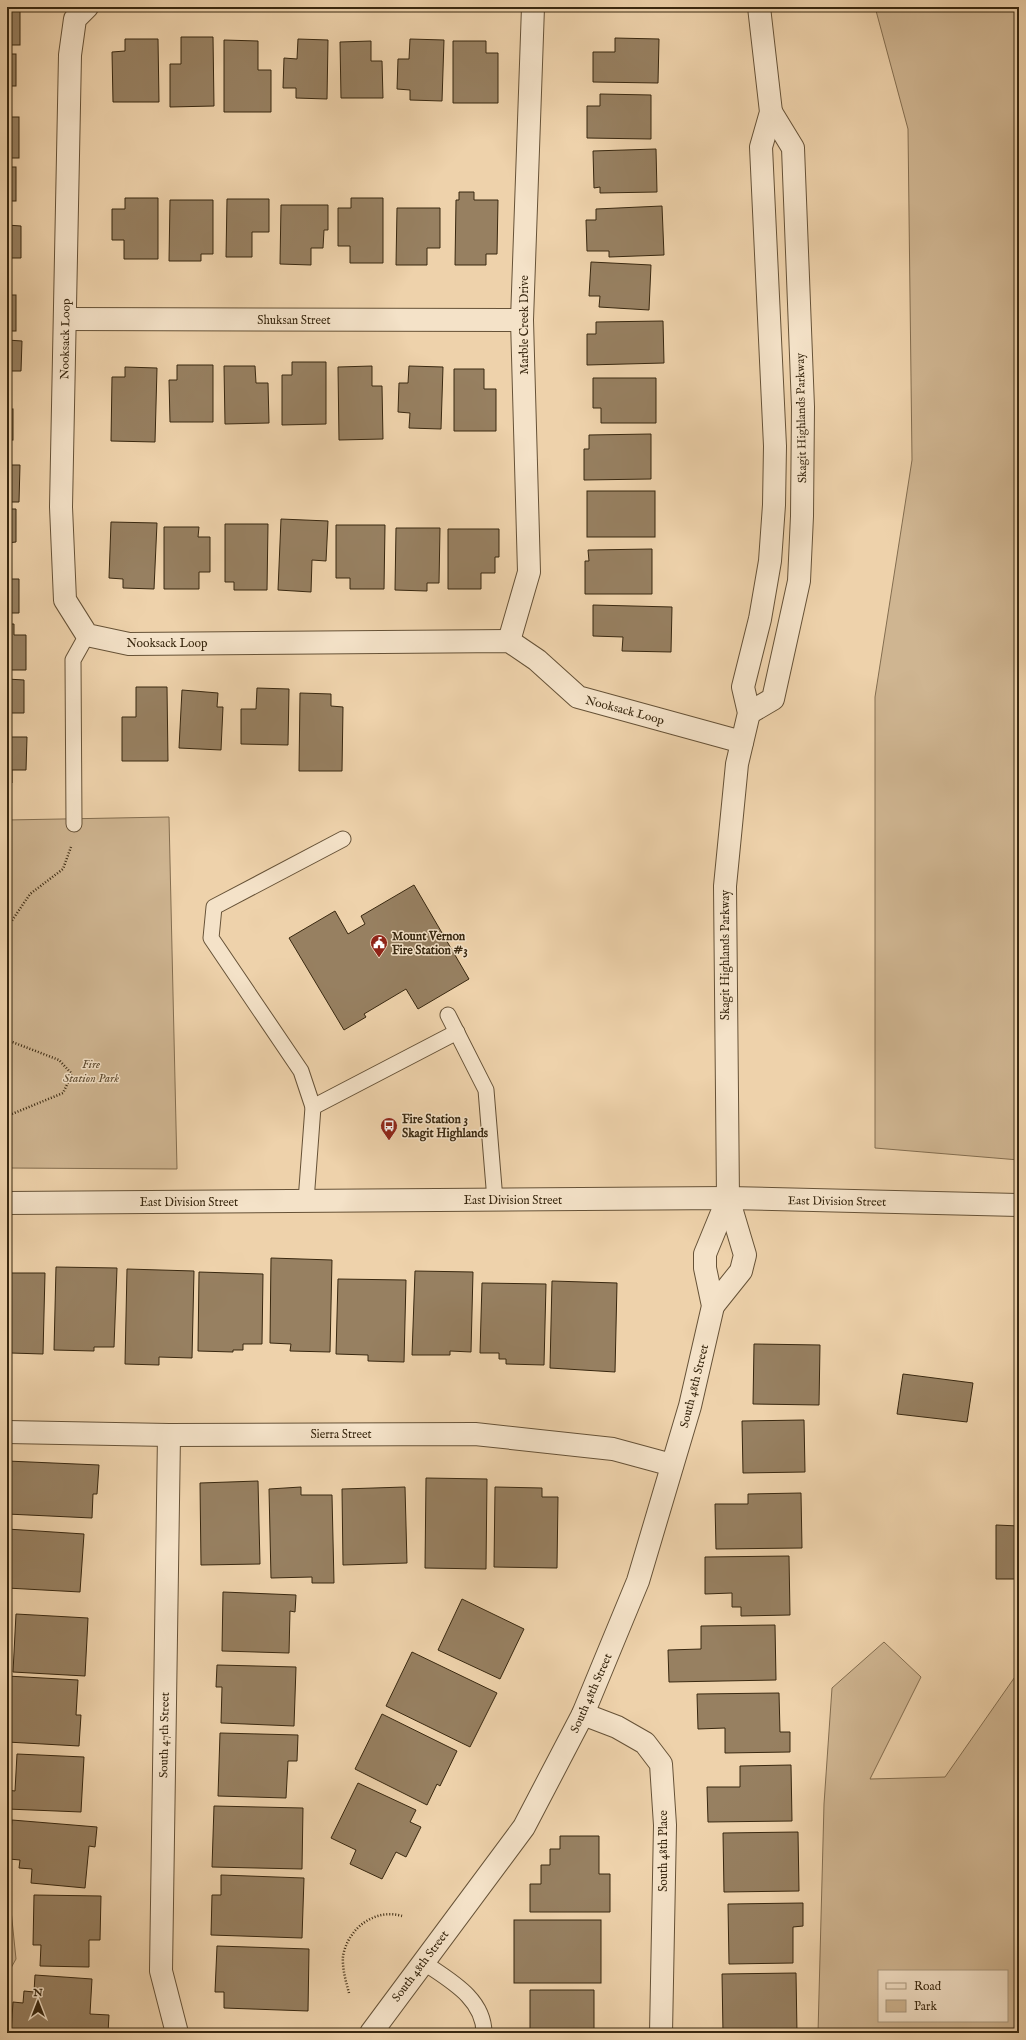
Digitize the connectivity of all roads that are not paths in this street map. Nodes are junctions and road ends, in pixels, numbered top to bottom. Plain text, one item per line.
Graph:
1 (87, 7) edge
2 (532, 7) edge
3 (759, 7) edge
4 (771, 112) junction
5 (66, 319) junction
6 (522, 320) junction
7 (87, 635) junction
8 (509, 641) junction
9 (749, 713) junction
10 (742, 742) junction
11 (74, 824) road end
12 (344, 839) dead end
13 (448, 1015) dead end
14 (457, 1032) junction
15 (314, 1107) junction
16 (728, 1198) junction
17 (495, 1200) junction
18 (306, 1201) junction
19 (7, 1203) edge
20 (1019, 1205) edge
21 (713, 1306) junction
22 (7, 1432) edge
23 (169, 1435) junction
24 (672, 1465) junction
25 (583, 1714) junction
26 (423, 1962) junction
27 (176, 2033) edge
28 (371, 2033) edge
29 (484, 2033) edge
30 (661, 2033) edge

1 - 5 street, Nooksack Loop
2 - 6 street, Marble Creek Drive
3 - 4 street, Skagit Highlands Parkway
4 - 9 street, Skagit Highlands Parkway
4 - 9 street, Skagit Highlands Parkway
5 - 6 street, Shuksan Street
5 - 7 street, Nooksack Loop
6 - 8 street, Marble Creek Drive
7 - 8 street, Nooksack Loop
7 - 11 lane
8 - 10 street, Nooksack Loop
9 - 10 street, Skagit Highlands Parkway
10 - 16 street, Skagit Highlands Parkway
12 - 15 lane
13 - 14 lane
14 - 15 lane
14 - 17 lane
15 - 18 lane
16 - 17 street, East Division Street
16 - 20 street, East Division Street
16 - 21 street, South 48th Street
16 - 21 street, South 48th Street
17 - 18 street, East Division Street
18 - 19 street, East Division Street
21 - 24 street, South 48th Street
22 - 23 street, Sierra Street
23 - 24 street, Sierra Street
23 - 27 street, South 47th Street
24 - 25 street, South 48th Street
25 - 26 street, South 48th Street
25 - 30 street, South 48th Place
26 - 28 street, South 48th Street
26 - 29 lane

